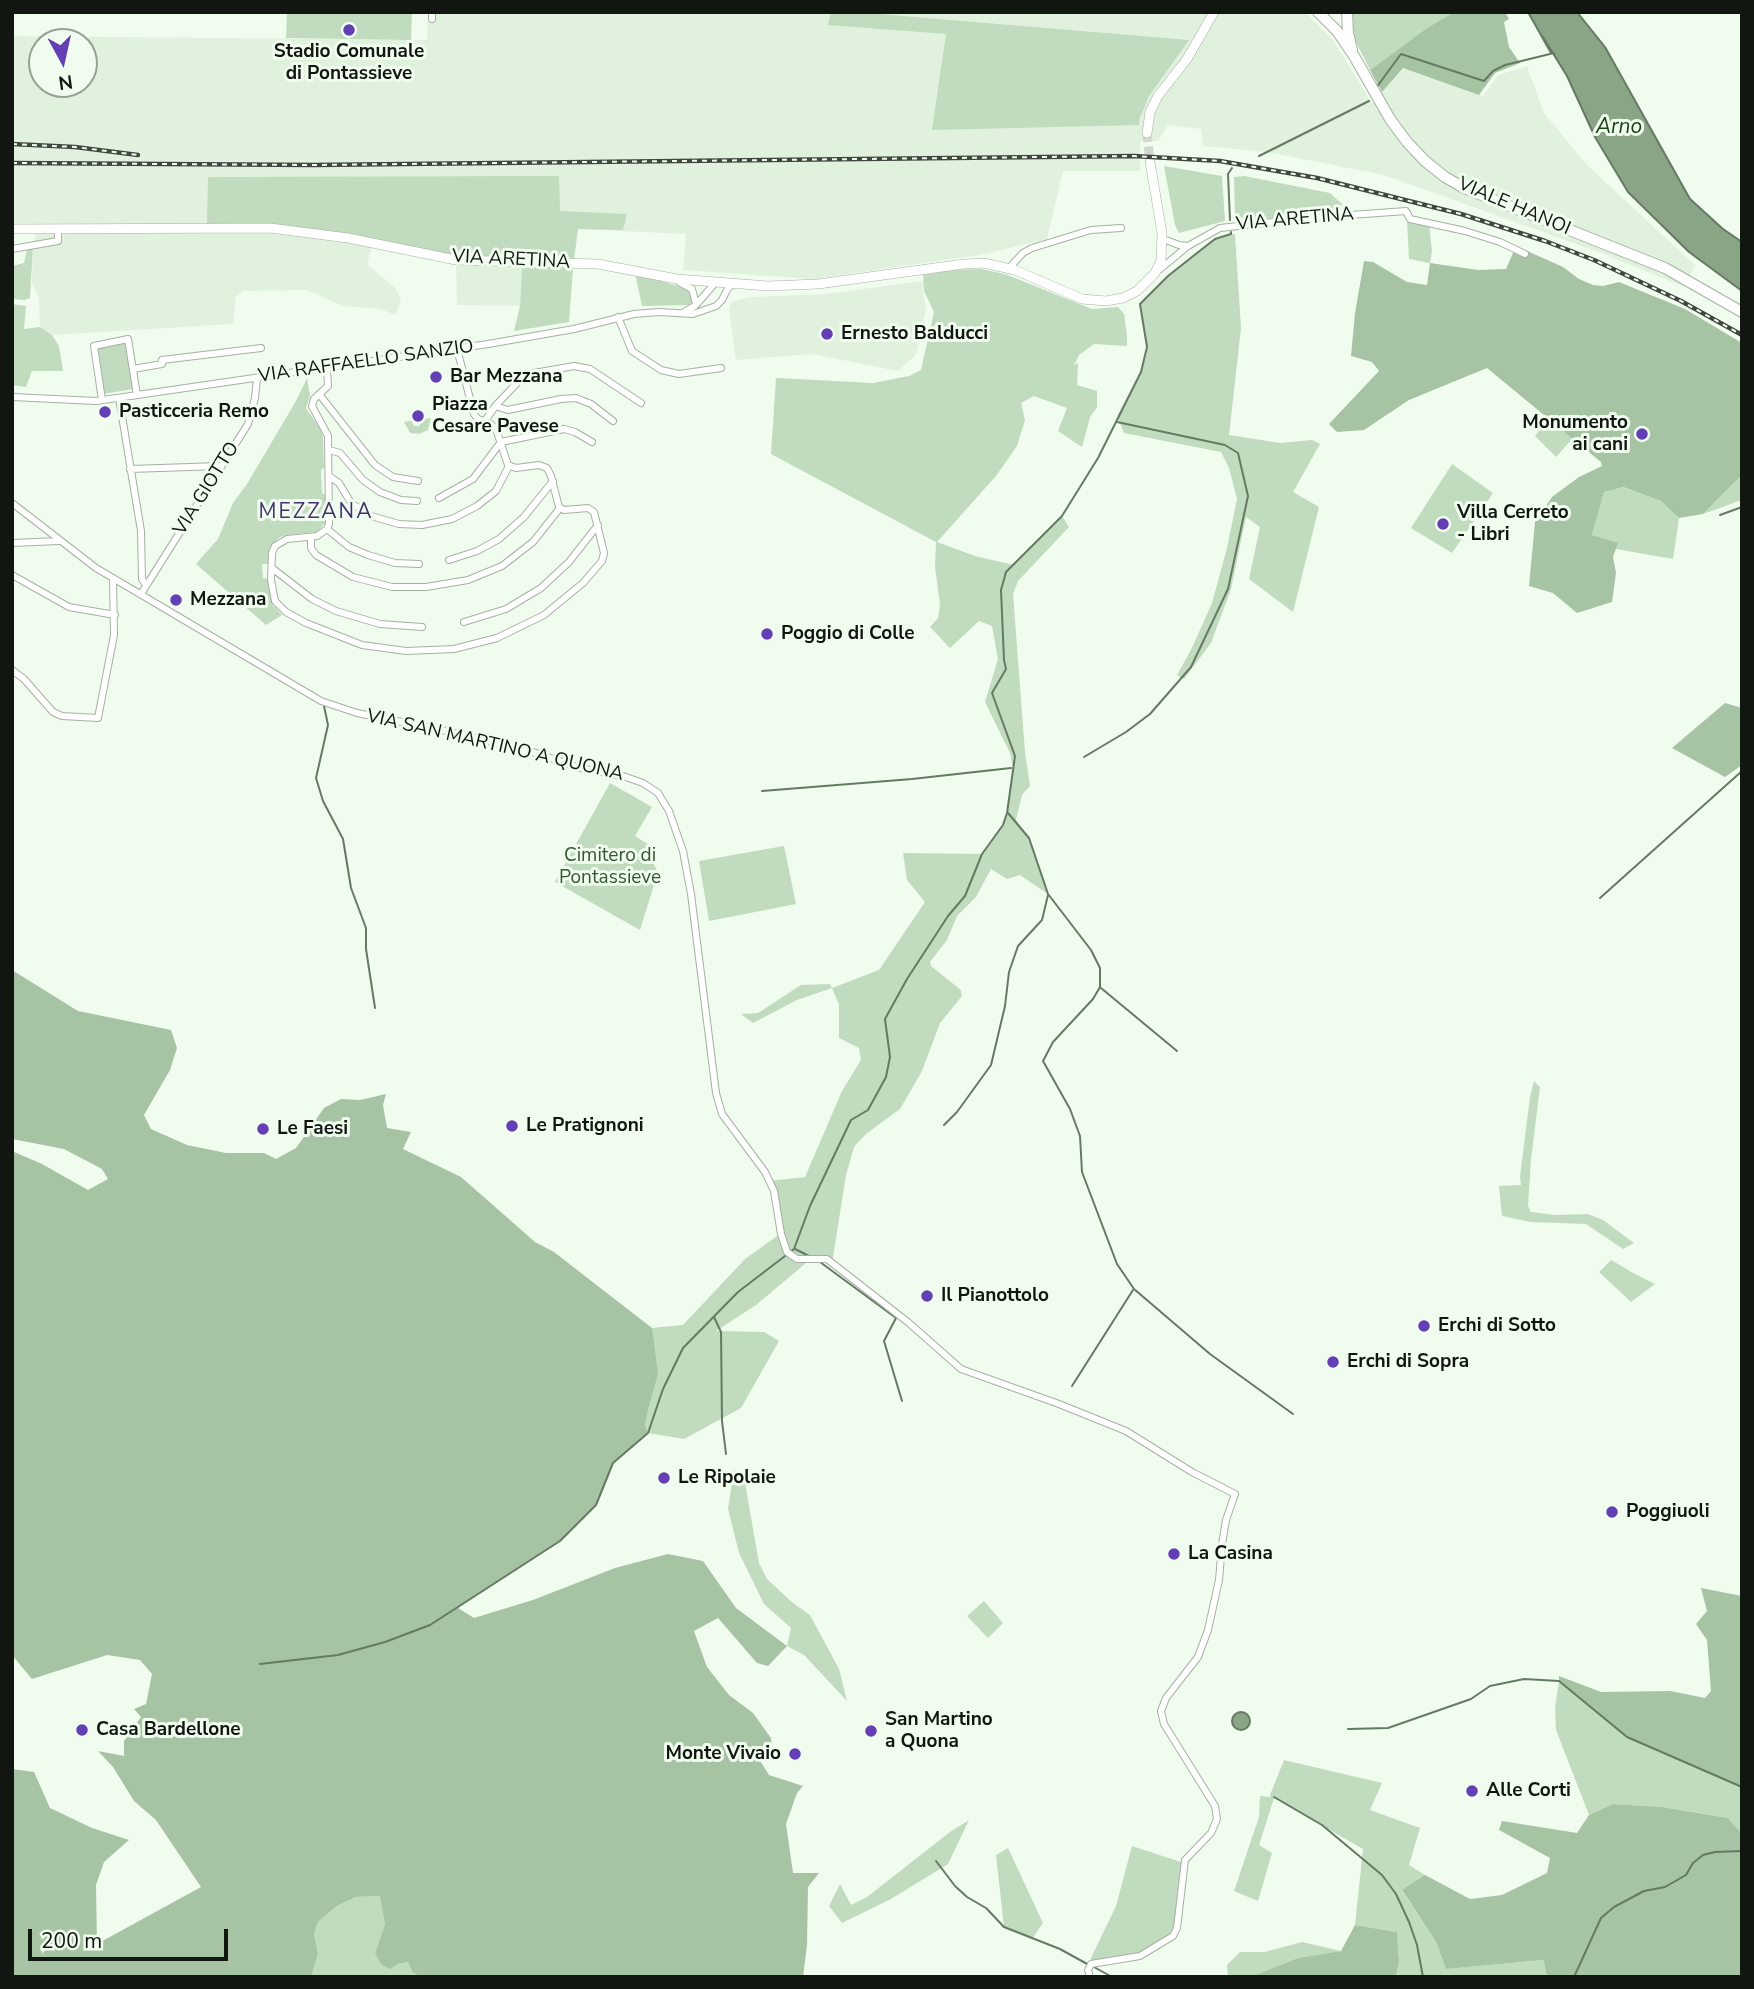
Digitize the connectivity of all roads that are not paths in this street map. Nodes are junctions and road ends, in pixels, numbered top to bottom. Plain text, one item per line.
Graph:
1 (1212, 12) edge
2 (1318, 12) edge
3 (1347, 12) edge
4 (1354, 56) junction
5 (1147, 133) tunnel mouth
6 (1150, 162) tunnel mouth
7 (58, 228) junction
8 (1121, 228) dead end
9 (12, 229) edge
10 (1163, 239) junction
11 (1188, 246) junction
12 (12, 249) edge
13 (1163, 252) junction
14 (1524, 254) dead end
15 (1178, 255) junction
16 (1009, 268) junction
17 (1155, 273) junction
18 (671, 278) junction
19 (717, 282) junction
20 (736, 283) junction
21 (726, 290) junction
22 (696, 305) junction
23 (1742, 312) edge
24 (682, 313) junction
25 (618, 317) junction
26 (261, 348) dead end
27 (457, 349) junction
28 (721, 368) dead end
29 (133, 369) junction
30 (327, 369) junction
31 (257, 379) junction
32 (318, 394) junction
33 (137, 395) junction
34 (12, 397) edge
35 (119, 398) junction
36 (103, 400) junction
37 (641, 403) dead end
38 (495, 406) junction
39 (614, 421) dead end
40 (484, 422) junction
41 (501, 442) junction
42 (592, 442) dead end
43 (329, 450) junction
44 (220, 466) junction
45 (509, 466) junction
46 (130, 469) junction
47 (330, 476) junction
48 (418, 481) dead end
49 (552, 481) junction
50 (439, 498) dead end
51 (417, 501) dead end
52 (12, 503) edge
53 (560, 508) junction
54 (599, 528) junction
55 (327, 529) junction
56 (311, 537) junction
57 (59, 541) junction
58 (12, 543) edge
59 (449, 560) dead end
60 (419, 564) dead end
61 (271, 567) junction
62 (12, 575) edge
63 (113, 578) junction
64 (141, 587) junction
65 (115, 615) junction
66 (464, 622) dead end
67 (422, 627) dead end
68 (12, 670) edge
69 (1090, 1977) edge

1 - 5 street
2 - 4 main road, VIALE HANOI
3 - 4 main road, VIALE HANOI
4 - 23 main road, VIALE HANOI
6 - 10 street, VIA ARETINA
7 - 9 street, VIA ARETINA
7 - 12 street
7 - 18 street, VIA ARETINA
8 - 16 street
10 - 11 street
10 - 13 street, VIA ARETINA
11 - 14 street, VIA ARETINA
11 - 15 street, VIA ARETINA
13 - 15 street
13 - 17 street, VIA ARETINA
15 - 17 street, VIA ARETINA
16 - 17 street, VIA ARETINA
16 - 20 street, VIA ARETINA
18 - 19 street, VIA ARETINA
18 - 22 street
19 - 20 street, VIA ARETINA
19 - 21 street
19 - 22 street
20 - 21 street
21 - 24 street, VIA RAFFAELLO SANZIO
22 - 24 street
24 - 25 street, VIA RAFFAELLO SANZIO
25 - 27 street, VIA RAFFAELLO SANZIO
25 - 28 street
26 - 29 street
27 - 30 street, VIA RAFFAELLO SANZIO
27 - 40 street
29 - 33 street
29 - 36 street
30 - 31 street, VIA RAFFAELLO SANZIO
30 - 32 street
31 - 33 street, VIA RAFFAELLO SANZIO
31 - 44 street, VIA GIOTTO
32 - 43 street
32 - 48 street
33 - 35 street, VIA RAFFAELLO SANZIO
34 - 36 street, VIA RAFFAELLO SANZIO
35 - 36 street, VIA RAFFAELLO SANZIO
35 - 46 street
37 - 38 street
38 - 39 street
38 - 40 street
40 - 41 street
41 - 42 street
41 - 45 street
41 - 50 street
43 - 47 street
43 - 51 street
44 - 46 street
44 - 64 street, VIA GIOTTO
45 - 47 street
45 - 49 street
46 - 64 street
47 - 55 street
49 - 53 street
49 - 59 street
52 - 57 street, VIA SAN MARTINO A QUONA
53 - 54 street
53 - 56 street
54 - 61 street
54 - 66 street
55 - 56 street
55 - 60 street
56 - 61 street
57 - 58 street
57 - 63 street, VIA SAN MARTINO A QUONA
61 - 67 street
62 - 65 street
63 - 64 street, VIA SAN MARTINO A QUONA
63 - 65 street
64 - 69 street, VIA SAN MARTINO A QUONA
65 - 68 street

